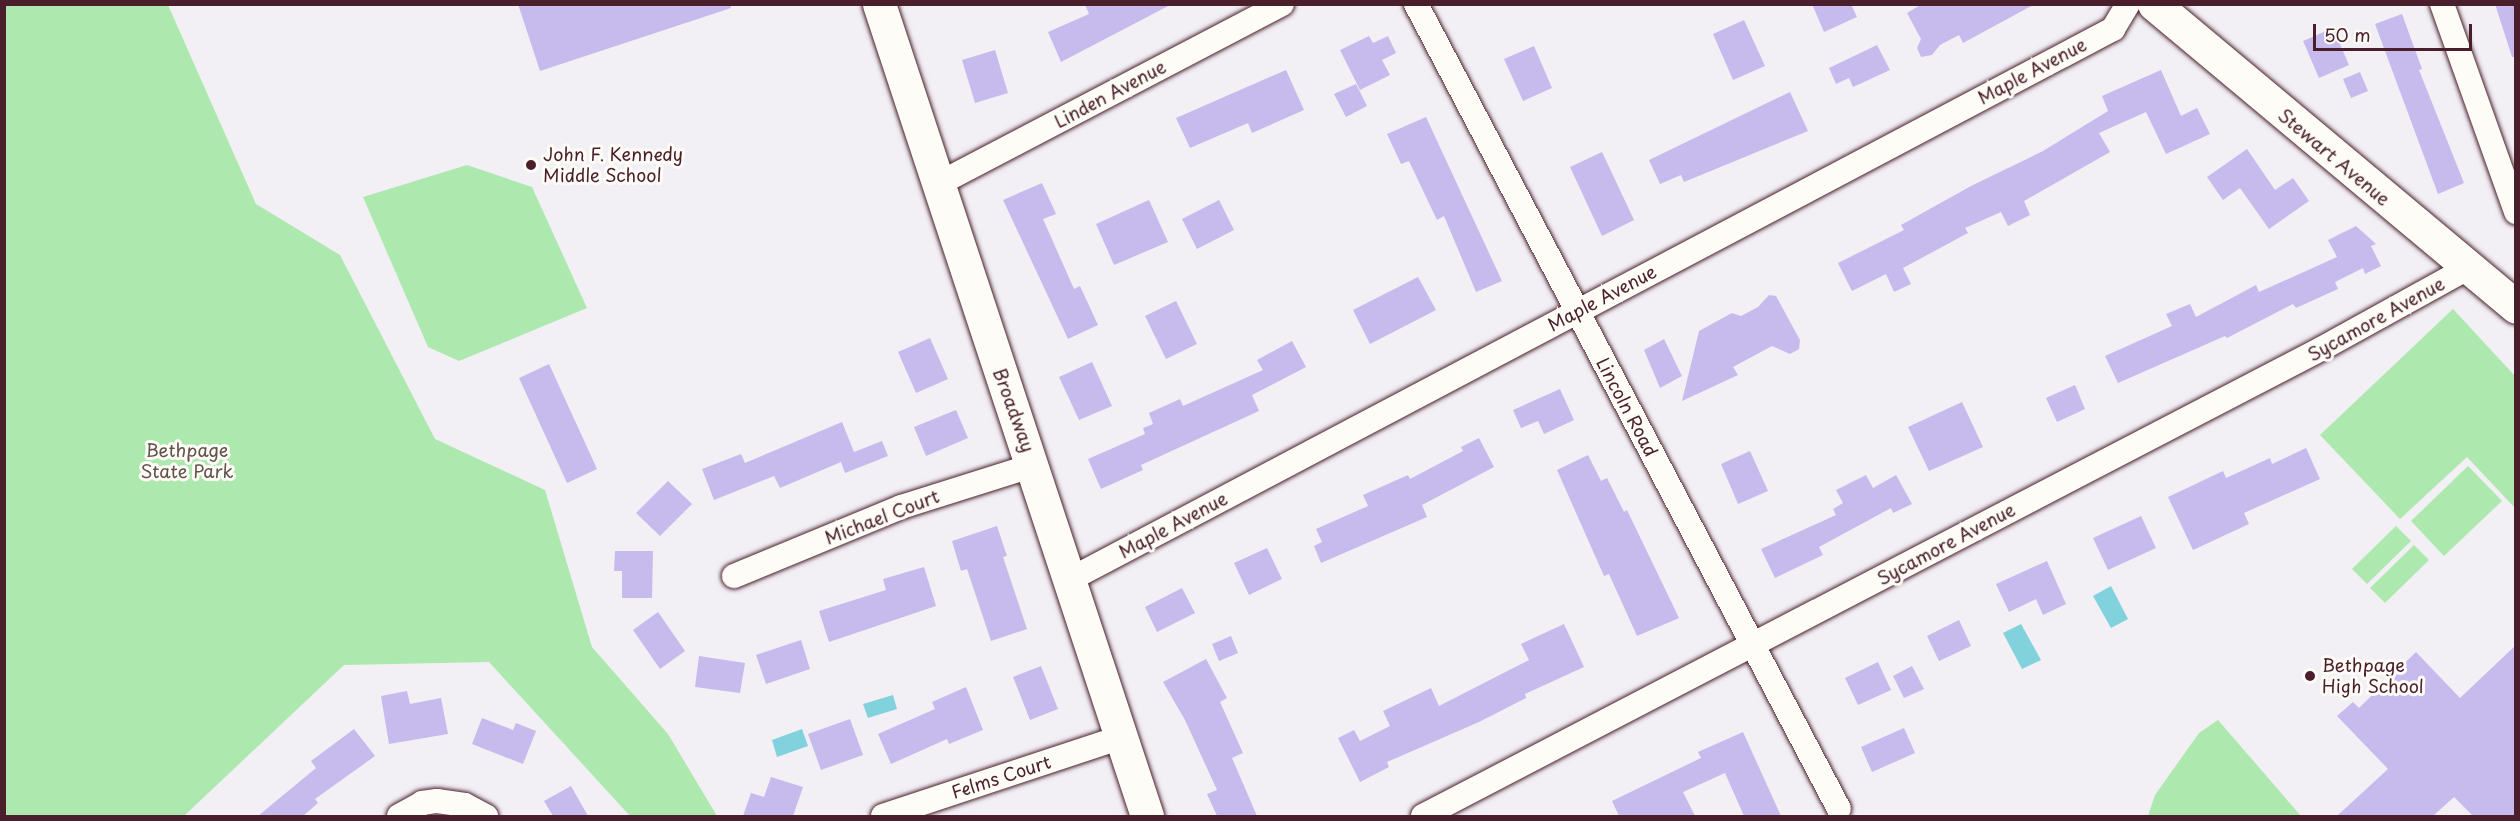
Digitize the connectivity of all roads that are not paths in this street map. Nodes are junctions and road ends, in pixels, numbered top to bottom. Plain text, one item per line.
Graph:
1 (879, 4) edge
2 (1282, 4) edge
3 (1416, 4) edge
4 (2128, 4) edge
5 (2154, 4) edge
6 (2442, 4) edge
7 (938, 184) junction
8 (2516, 212) edge
9 (2466, 269) junction
10 (2516, 307) edge
11 (1577, 312) junction
12 (1034, 465) junction
13 (734, 576) dead end
14 (1067, 580) junction
15 (1752, 645) junction
16 (1119, 738) junction
17 (1839, 809) dead end
18 (399, 816) edge
19 (486, 816) edge
20 (884, 816) edge
21 (1148, 816) edge
22 (1423, 816) edge

1 - 7 main road, Broadway
2 - 7 street, Linden Avenue
3 - 11 street, Lincoln Road
4 - 11 street, Maple Avenue
5 - 9 main road, Stewart Avenue
6 - 8 street
7 - 12 main road, Broadway
9 - 10 main road, Stewart Avenue
9 - 15 street, Sycamore Avenue
11 - 14 street, Maple Avenue
11 - 15 street, Lincoln Road
12 - 13 street, Michael Court
12 - 14 main road, Broadway
14 - 16 main road, Broadway
15 - 17 street, Lincoln Road
15 - 22 street, Sycamore Avenue
16 - 20 street, Felms Court
16 - 21 main road, Broadway
18 - 19 street

